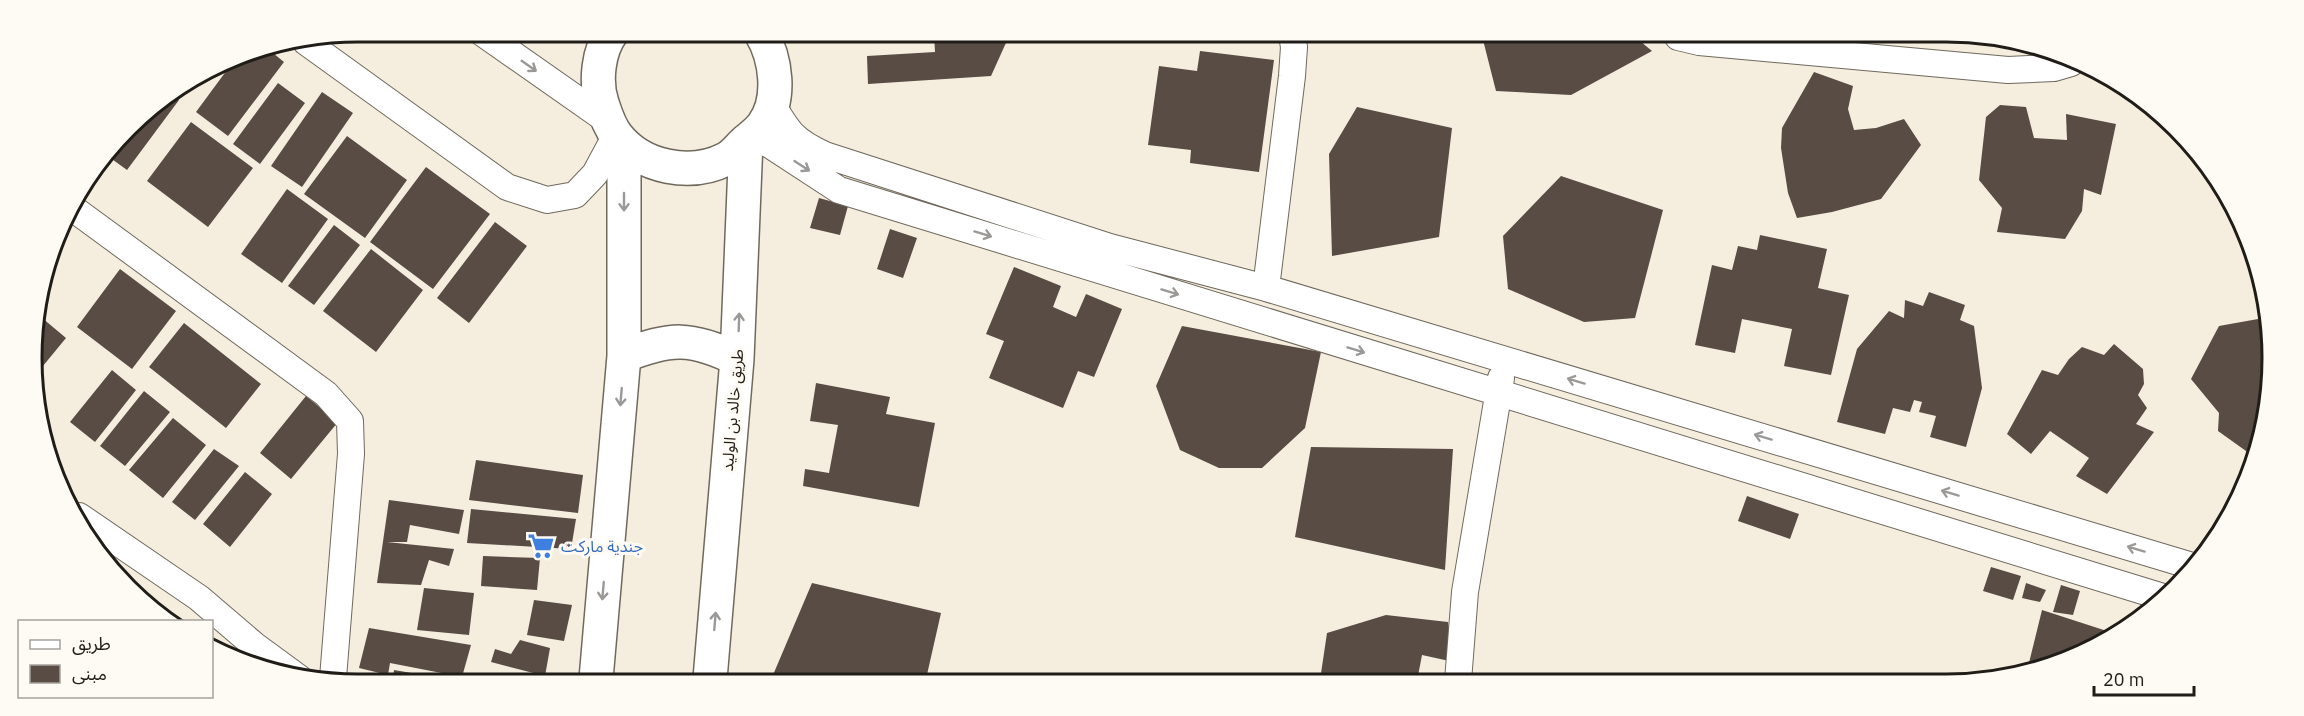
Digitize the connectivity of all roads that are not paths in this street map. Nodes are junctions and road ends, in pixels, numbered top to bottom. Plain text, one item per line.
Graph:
1 (494, 42) edge
2 (607, 42) edge
3 (768, 42) edge
4 (1293, 42) edge
5 (1699, 42) edge
6 (311, 46) edge
7 (2064, 65) edge
8 (772, 104) junction
9 (616, 133) junction
10 (750, 137) junction
11 (78, 213) edge
12 (1266, 288) junction
13 (624, 356) junction
14 (737, 359) junction
15 (1504, 359) junction
16 (1499, 394) junction
17 (88, 522) edge
18 (2186, 564) edge
19 (2155, 595) edge
20 (280, 664) edge
21 (333, 673) edge
22 (596, 674) edge
23 (710, 674) edge
24 (1459, 674) edge

1 -> 9 street
2 - 9 street
3 - 8 street
4 - 12 street
5 - 7 street
6 - 9 street
8 - 10 street
8 - 12 street
9 - 10 street
9 -> 13 street
14 -> 10 street, طريق خالد بن الوليد
10 -> 16 street
11 - 21 street
12 - 15 street
13 - 14 street
13 -> 22 street
23 -> 14 street, طريق خالد بن الوليد
15 - 16 street
18 -> 15 street
16 - 19 street
16 - 24 street
17 - 20 street

